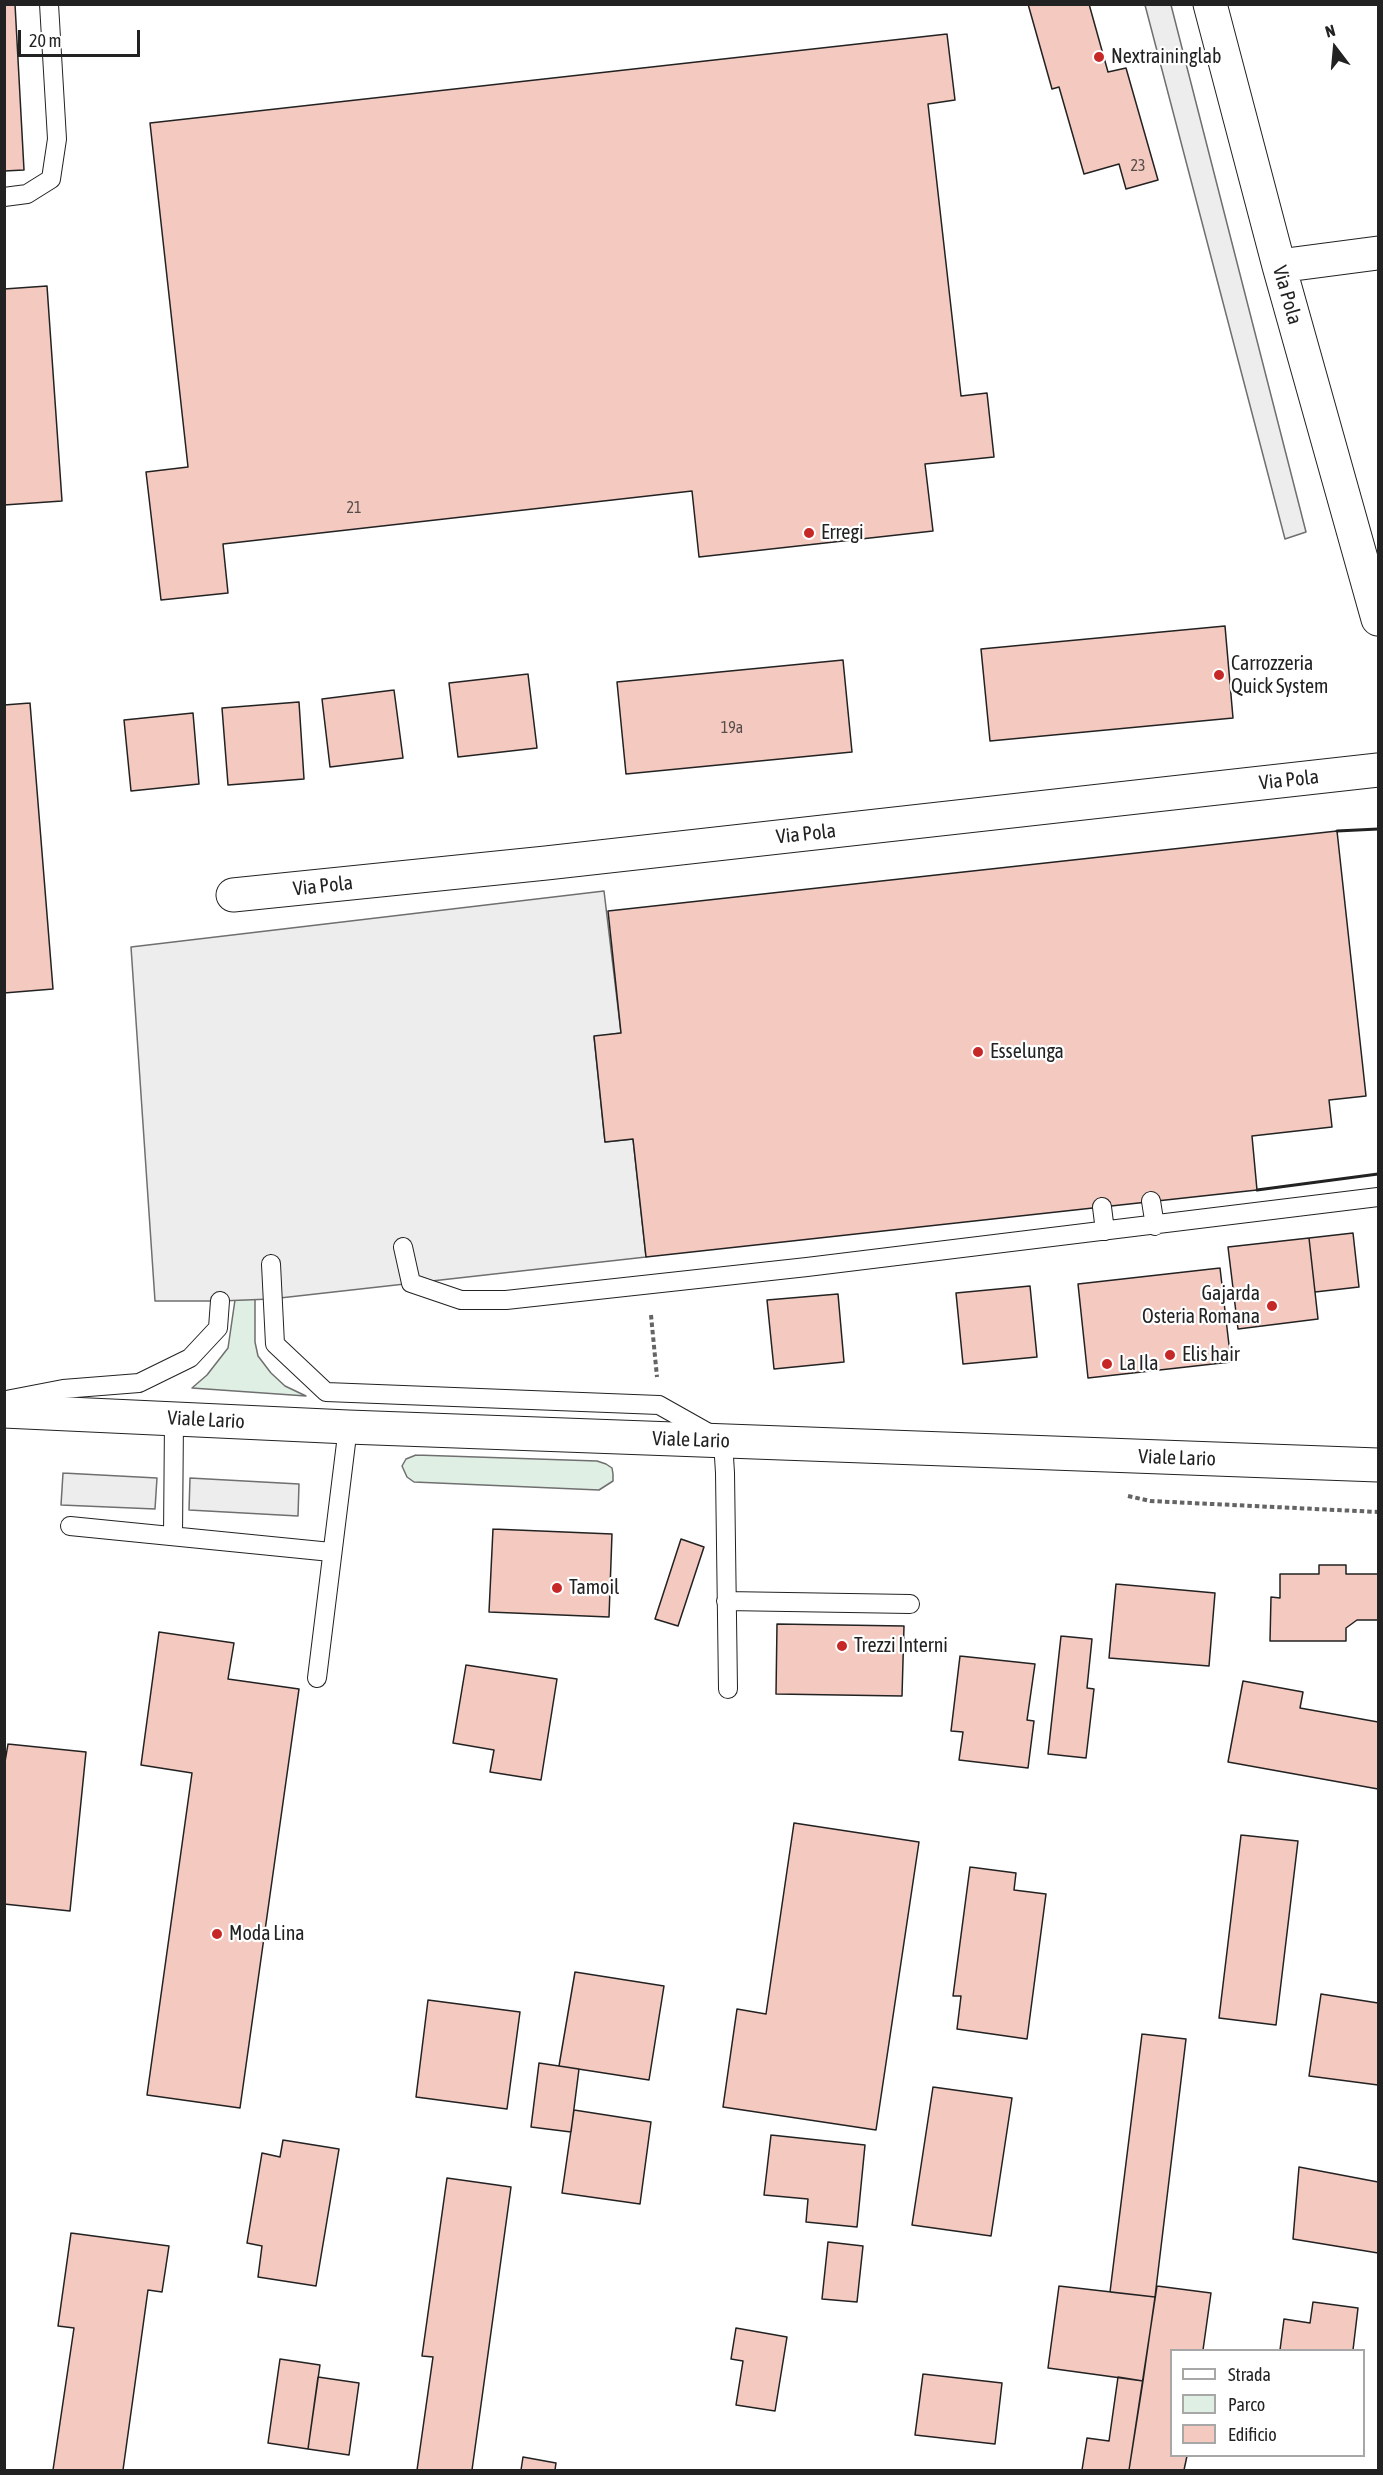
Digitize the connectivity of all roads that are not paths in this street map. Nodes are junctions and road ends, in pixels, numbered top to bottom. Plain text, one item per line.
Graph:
1 (49, 4) edge
2 (1210, 4) edge
3 (4, 197) edge
4 (1378, 253) edge
5 (1279, 266) junction
6 (1378, 619) edge
7 (1378, 770) edge
8 (233, 895) dead end
9 (1378, 1197) edge
10 (1151, 1201) dead end
11 (1102, 1207) dead end
12 (1155, 1226) junction
13 (1105, 1231) junction
14 (403, 1247) dead end
15 (271, 1264) dead end
16 (220, 1301) dead end
17 (4, 1401) edge
18 (4, 1411) edge
19 (174, 1419) junction
20 (348, 1427) junction
21 (723, 1441) junction
22 (1378, 1465) edge
23 (70, 1526) dead end
24 (173, 1536) junction
25 (331, 1552) junction
26 (726, 1601) junction
27 (910, 1604) dead end
28 (317, 1678) dead end
29 (728, 1689) dead end

1 - 3 lane
2 - 5 street, Via Pola
4 - 5 street
5 - 6 street, Via Pola
7 - 8 street, Via Pola
9 - 12 lane
10 - 12 lane
11 - 13 lane
12 - 13 lane
13 - 14 lane
15 - 21 lane
16 - 17 lane
18 - 19 street, Viale Lario
19 - 20 street, Viale Lario
19 - 24 lane
20 - 21 street, Viale Lario
20 - 25 lane
21 - 22 street, Viale Lario
21 - 26 lane
23 - 24 lane
24 - 25 lane
25 - 28 lane
26 - 27 lane
26 - 29 lane

